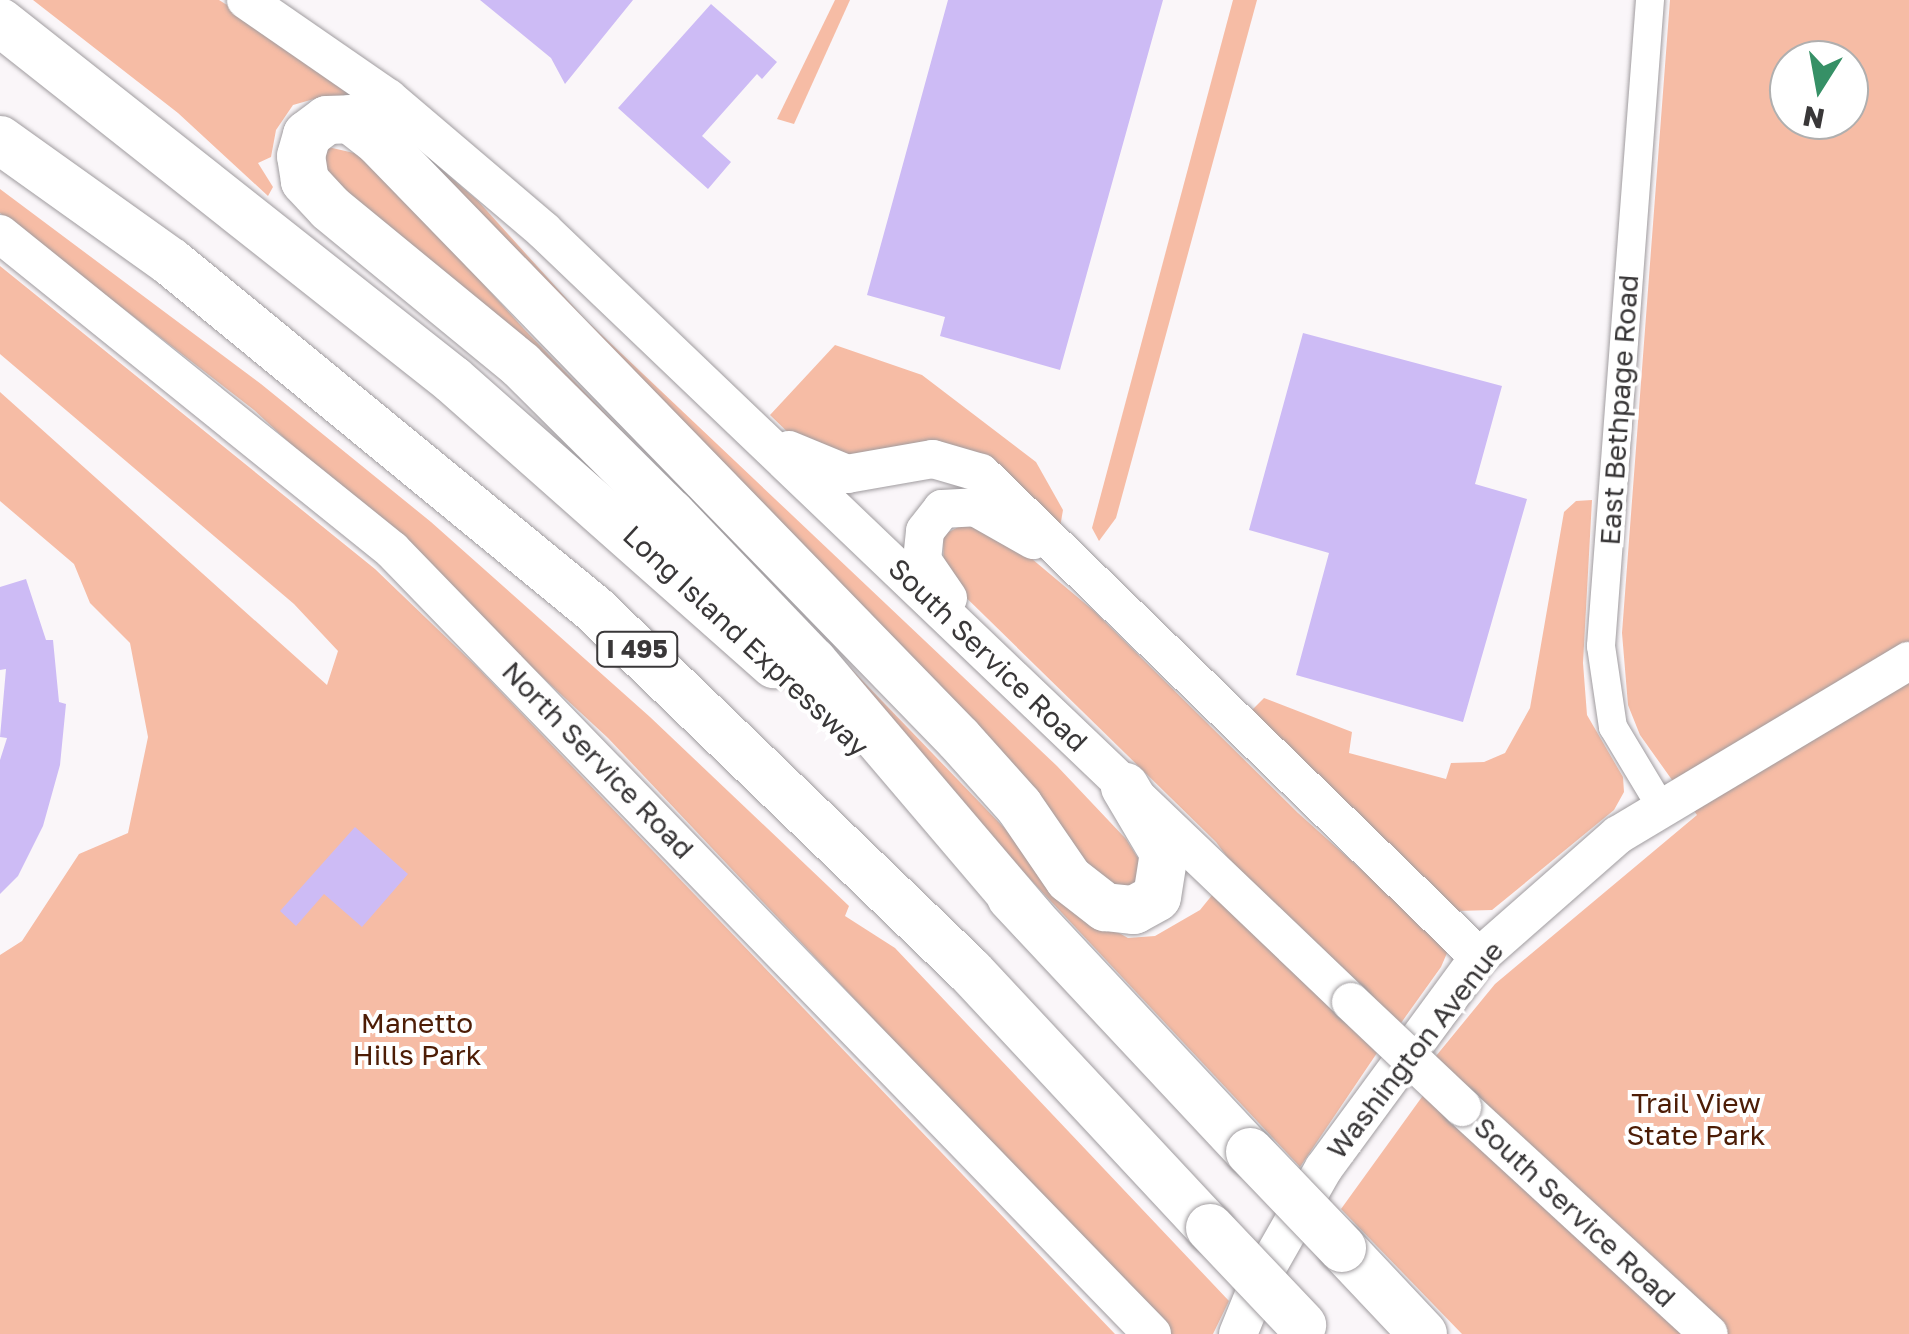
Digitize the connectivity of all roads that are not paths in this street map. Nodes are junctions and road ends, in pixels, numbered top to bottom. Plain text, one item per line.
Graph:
1 (5, 0) edge
2 (246, 0) edge
3 (1650, 0) edge
4 (0, 22) edge
5 (0, 140) edge
6 (237, 203) junction
7 (0, 234) edge
8 (752, 428) junction
9 (1060, 556) junction
10 (1909, 660) edge
11 (1053, 716) junction
12 (1125, 787) junction
13 (1661, 806) junction
14 (1032, 918) junction
15 (1479, 957) junction
16 (1307, 1329) edge
17 (1152, 1334) edge
18 (1238, 1334) edge
19 (1423, 1334) edge
20 (1709, 1334) edge

1 - 6 highway
2 - 8 main road, South Service Road
3 - 13 street, East Bethpage Road
4 - 6 highway, Long Island Expressway / I 495
5 - 16 highway, I 495, bridge
6 - 14 highway, Long Island Expressway / I 495
7 - 17 main road, North Service Road
8 - 9 main road
8 - 11 main road, South Service Road
9 - 11 main road
9 - 15 main road
10 - 13 main road, Washington Avenue
11 - 12 main road, South Service Road
12 - 14 highway
12 - 20 main road, South Service Road, bridge
13 - 15 main road, Washington Avenue
14 - 19 highway, Long Island Expressway / I 495, bridge
15 - 18 main road, Washington Avenue

